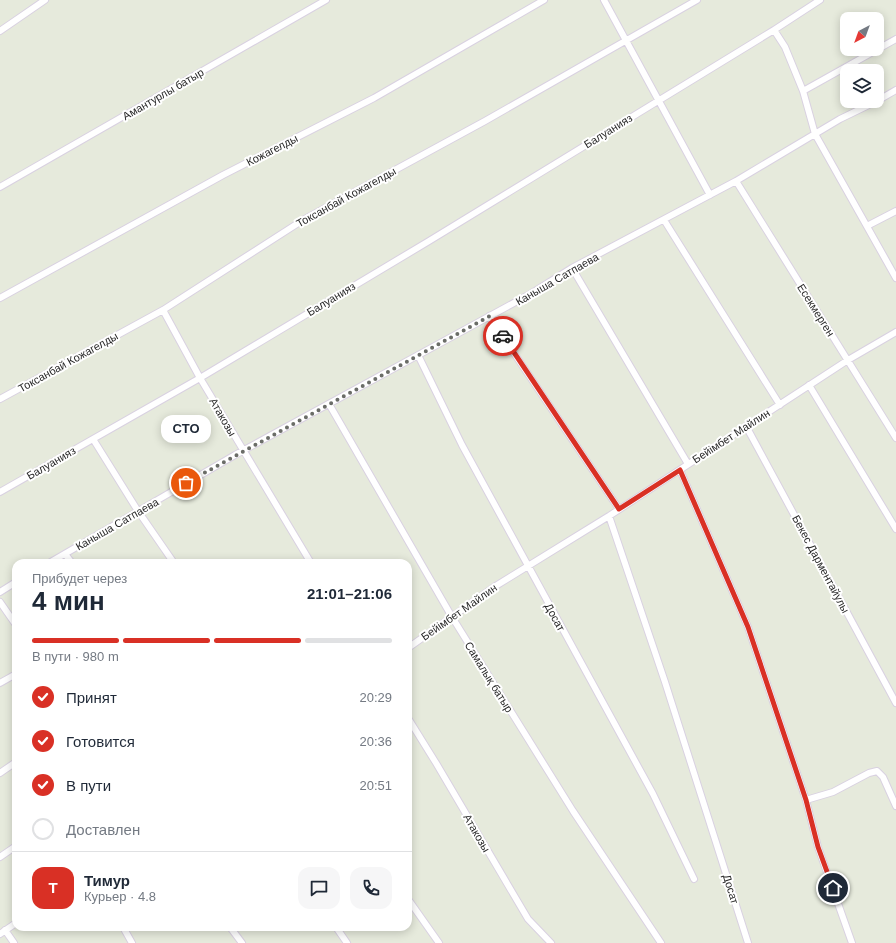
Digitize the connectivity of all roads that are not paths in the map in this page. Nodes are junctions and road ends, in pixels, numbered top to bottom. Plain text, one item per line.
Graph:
1 (45, 0) edge
2 (326, 0) edge
3 (544, 0) edge
4 (604, 0) edge
5 (697, 0) edge
6 (820, 0) edge
7 (774, 30) junction
8 (0, 31) edge
9 (896, 39) edge
10 (626, 40) junction
11 (896, 90) edge
12 (803, 91) junction
13 (884, 97) edge
14 (658, 100) junction
15 (864, 108) edge
16 (815, 134) junction
17 (736, 181) junction
18 (0, 187) edge
19 (710, 195) junction
20 (896, 211) edge
21 (664, 220) junction
22 (867, 226) junction
23 (572, 268) junction
24 (896, 278) edge
25 (0, 298) edge
26 (163, 310) junction
27 (490, 316) junction
28 (896, 332) edge
29 (418, 355) junction
30 (848, 360) junction
31 (200, 378) junction
32 (809, 385) junction
33 (0, 400) edge
34 (329, 404) junction
35 (780, 405) junction
36 (746, 426) junction
37 (896, 438) edge
38 (94, 439) junction
39 (242, 451) junction
40 (688, 464) junction
41 (680, 470) junction
42 (0, 492) edge
43 (619, 509) junction
44 (138, 511) junction
45 (608, 516) junction
46 (896, 529) edge
47 (65, 554) junction
48 (56, 559) edge
49 (69, 559) edge
50 (171, 559) edge
51 (309, 559) edge
52 (527, 566) junction
53 (12, 584) edge
54 (0, 592) edge
55 (0, 602) edge
56 (452, 617) junction
57 (12, 619) edge
58 (412, 645) edge
59 (12, 676) edge
60 (0, 683) edge
61 (896, 703) edge
62 (412, 724) edge
63 (12, 765) edge
64 (0, 773) edge
65 (806, 800) junction
66 (896, 806) edge
67 (12, 849) edge
68 (0, 857) edge
69 (694, 879) dead end
70 (412, 905) edge
71 (12, 926) edge
72 (125, 931) edge
73 (233, 931) edge
74 (339, 931) edge
75 (3, 932) edge
76 (14, 943) edge
77 (132, 943) edge
78 (242, 943) edge
79 (347, 943) edge
80 (439, 943) edge
81 (551, 943) edge
82 (661, 943) edge
83 (748, 943) edge
84 (852, 943) edge

1 - 8 street
2 - 18 street, Амантурлы батыр
3 - 25 street, Кожагелды
4 - 10 street
5 - 10 street, Токсанбай Кожагелды
6 - 7 street
7 - 12 street
7 - 14 street, Балуанияз
9 - 12 street
10 - 14 street
10 - 26 street, Токсанбай Кожагелды
11 - 13 street, Каныша Сатпаева
12 - 16 street
14 - 19 street
14 - 31 street, Балуанияз
15 - 16 street, Каныша Сатпаева
16 - 17 street, Каныша Сатпаева
16 - 22 street
17 - 19 street, Каныша Сатпаева
17 - 30 street, Eсекмерген
19 - 21 street, Каныша Сатпаева
20 - 22 street
21 - 23 street, Каныша Сатпаева
21 - 35 street
22 - 24 street
23 - 27 street, Каныша Сатпаева
23 - 40 street
26 - 31 street, Атакозы
26 - 33 street, Токсанбай Кожагелды
27 - 29 street, Каныша Сатпаева
27 - 43 street
28 - 30 street, Бейімбет Майлин
29 - 34 street, Каныша Сатпаева
29 - 52 street, Досат
30 - 32 street, Бейімбет Майлин
30 - 37 street, Eсекмерген
31 - 38 street, Балуанияз
31 - 39 street, Атакозы
32 - 35 street, Бейімбет Майлин
32 - 46 street
34 - 39 street, Каныша Сатпаева
34 - 56 street, Самалық батыр
35 - 36 street, Бейімбет Майлин
36 - 40 street, Бейімбет Майлин
36 - 61 street, Бекес Дарментайулы
38 - 42 street, Балуанияз
38 - 44 street
39 - 44 street, Каныша Сатпаева
39 - 51 street, Атакозы
40 - 41 street, Бейімбет Майлин
41 - 43 street, Бейімбет Майлин
41 - 65 street
43 - 45 street, Бейімбет Майлин
44 - 47 street, Каныша Сатпаева
44 - 50 street
45 - 52 street, Бейімбет Майлин
45 - 83 street, Досат
47 - 48 street, Каныша Сатпаева
47 - 49 street
52 - 56 street, Бейімбет Майлин
52 - 69 street, Досат
53 - 54 street
55 - 57 street
56 - 58 street, Бейімбет Майлин
56 - 82 street, Самалық батыр
59 - 60 street
62 - 81 street, Атакозы
63 - 64 street
65 - 66 street
65 - 84 street
67 - 68 street
70 - 80 street
71 - 75 street
72 - 77 street
73 - 78 street
74 - 79 street
75 - 76 street

